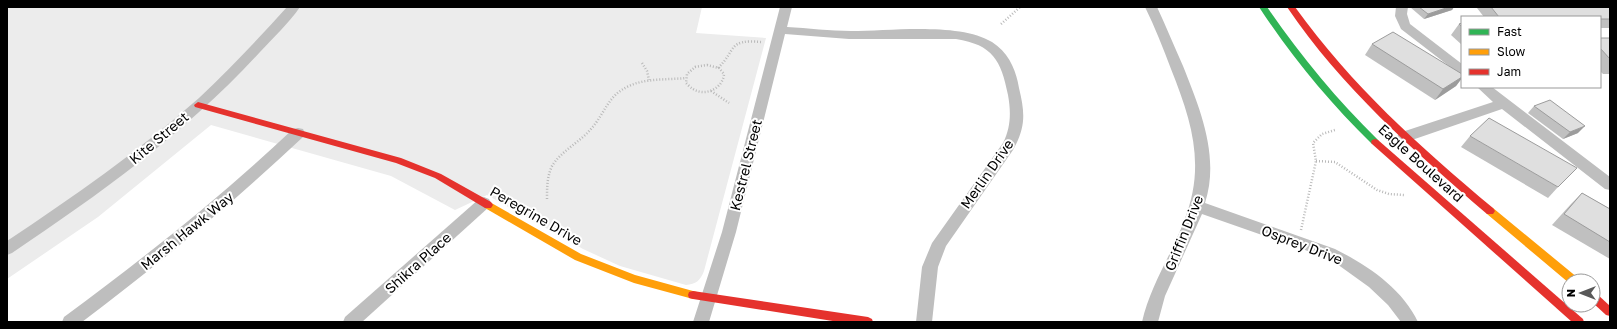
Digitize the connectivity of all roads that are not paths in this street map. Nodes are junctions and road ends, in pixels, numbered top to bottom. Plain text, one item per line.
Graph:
1 (294, 7) edge
2 (786, 7) edge
3 (1151, 7) edge
4 (1263, 7) edge
5 (1291, 7) edge
6 (1402, 7) edge
7 (780, 30) junction
8 (1461, 69) edge
9 (1484, 88) edge
10 (1504, 103) junction
11 (198, 105) junction
12 (298, 133) junction
13 (1404, 137) junction
14 (1610, 185) edge
15 (484, 203) junction
16 (1197, 206) junction
17 (7, 249) edge
18 (1565, 273) edge
19 (709, 298) junction
20 (1601, 304) edge
21 (1610, 312) edge
22 (70, 322) edge
23 (351, 322) edge
24 (701, 322) edge
25 (868, 322) edge
26 (924, 322) edge
27 (1150, 322) edge
28 (1410, 322) edge
29 (1579, 322) edge

1 - 11 street, Kite Street
2 - 7 street, Kestrel Street
3 - 16 street, Griffin Drive
4 - 29 street, Eagle Boulevard
5 - 13 street, Eagle Boulevard
6 - 8 street
7 - 19 street, Kestrel Street
7 - 26 street, Merlin Drive
9 - 10 street
10 - 13 street
10 - 14 street
11 - 12 street, Peregrine Drive
11 - 17 street, Kite Street
12 - 15 street, Peregrine Drive
12 - 22 street, Marsh Hawk Way
13 - 18 street, Eagle Boulevard
15 - 19 street, Peregrine Drive
15 - 23 street, Shikra Place
16 - 27 street, Griffin Drive
16 - 28 street, Osprey Drive
19 - 24 street, Kestrel Street
19 - 25 street, Peregrine Drive
20 - 21 street

